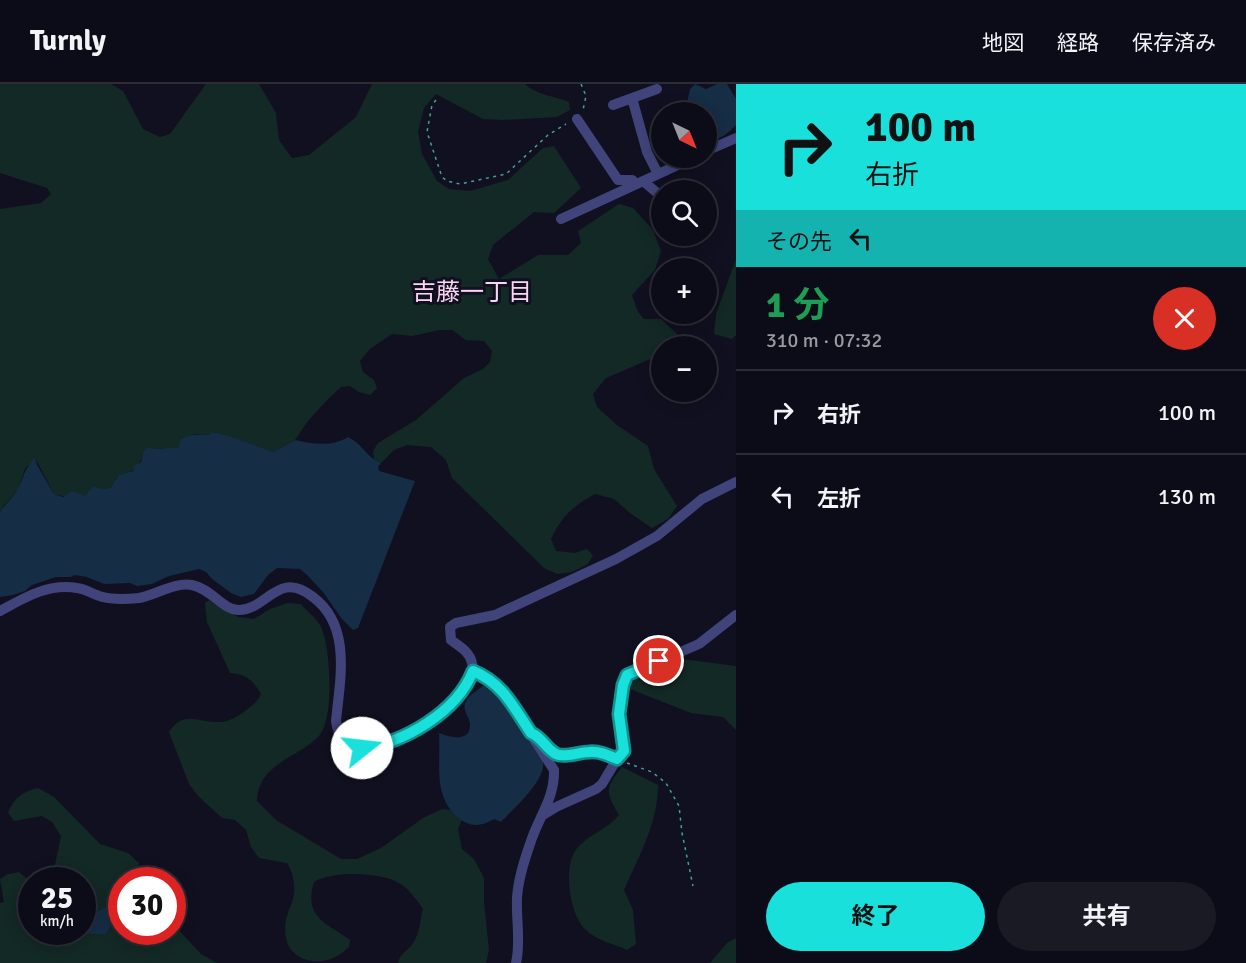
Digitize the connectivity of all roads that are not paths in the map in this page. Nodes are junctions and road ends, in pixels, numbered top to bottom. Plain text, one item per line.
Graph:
1 (657, 89) dead end
2 (632, 98) junction
3 (613, 105) dead end
4 (577, 119) road end
5 (736, 138) edge
6 (717, 146) edge
7 (670, 168) edge
8 (657, 174) junction
9 (640, 182) junction
10 (651, 190) edge
11 (561, 219) dead end
12 (736, 482) edge
13 (0, 611) edge
14 (736, 615) edge
15 (473, 671) junction
16 (531, 733) junction
17 (617, 759) junction
18 (543, 816) junction
19 (516, 963) edge

1 - 2 street
2 - 3 street
2 - 8 street
4 - 9 street
5 - 6 street
7 - 8 street
8 - 9 street
9 - 10 street
9 - 11 street
12 - 15 street
13 - 15 street
14 - 17 street
15 - 16 street
16 - 17 street
16 - 18 street
17 - 18 street
18 - 19 street

